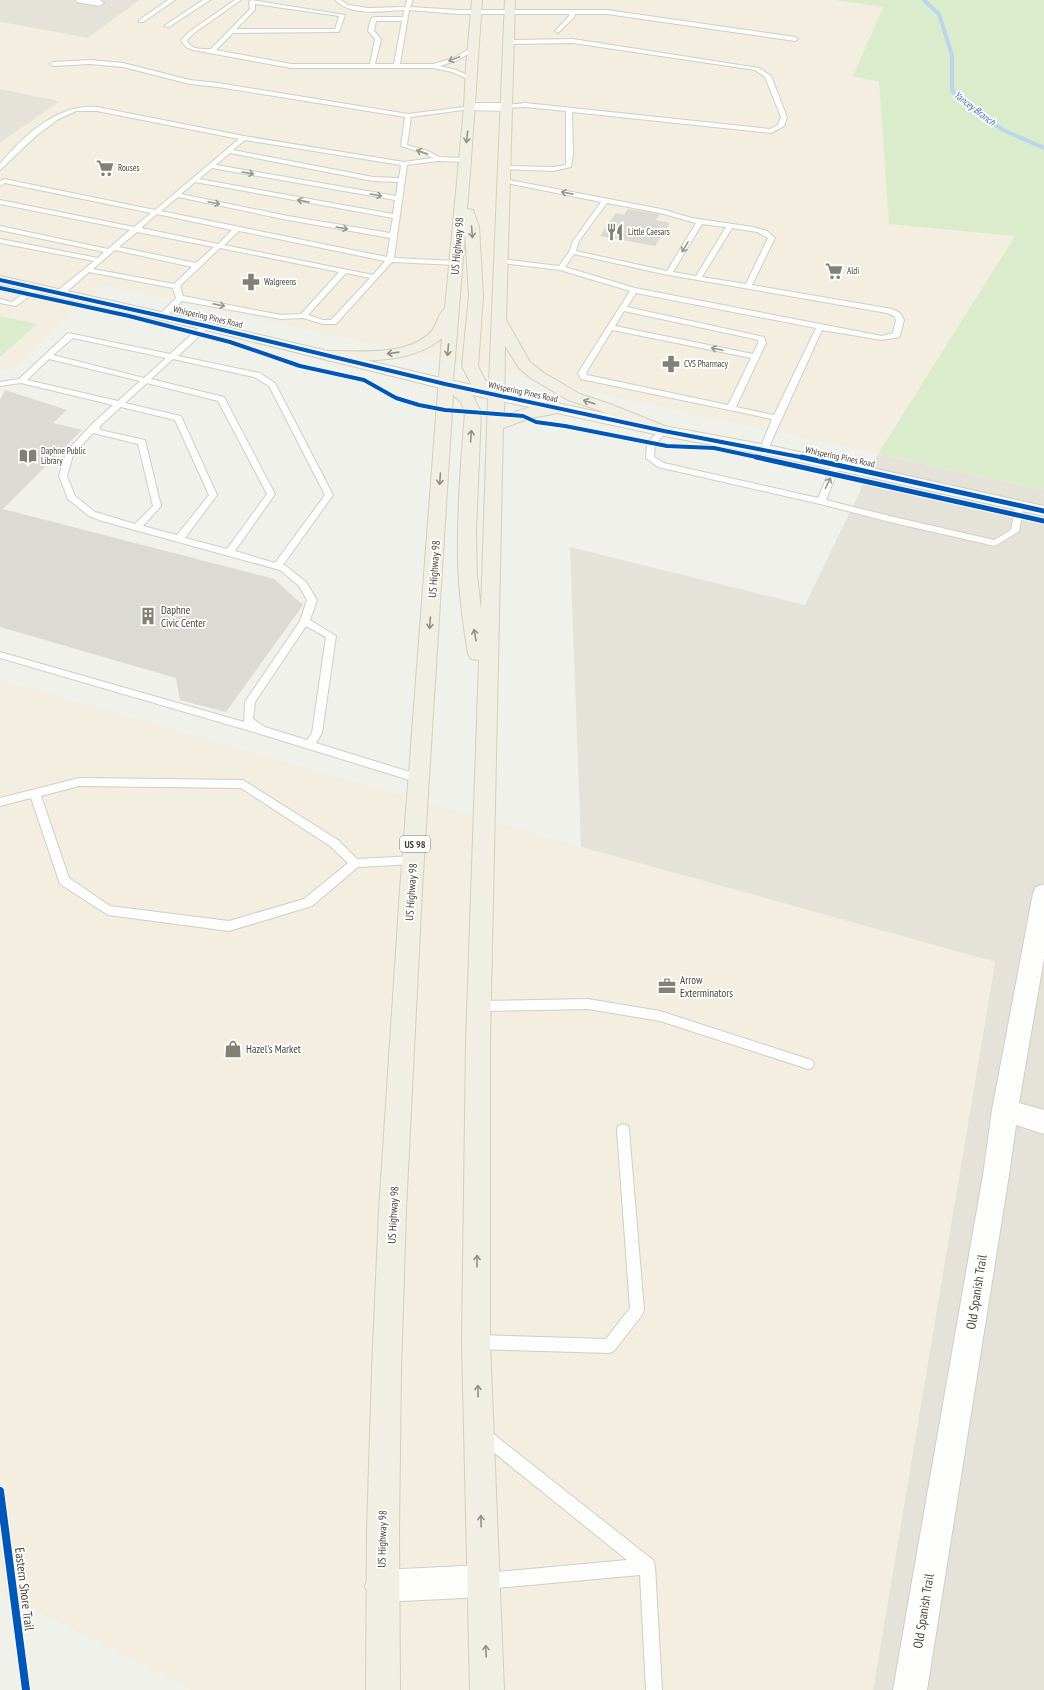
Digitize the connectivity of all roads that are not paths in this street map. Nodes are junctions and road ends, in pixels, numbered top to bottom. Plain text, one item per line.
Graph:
1 (81, 0) edge
2 (172, 0) edge
3 (207, 0) edge
4 (238, 0) edge
5 (254, 0) edge
6 (338, 0) edge
7 (350, 0) edge
8 (410, 0) edge
9 (99, 3) dead end
10 (344, 5) junction
11 (476, 6) edge
12 (509, 6) edge
13 (407, 8) junction
14 (572, 11) junction
15 (405, 19) junction
16 (141, 21) dead end
17 (167, 26) dead end
18 (232, 31) junction
19 (558, 31) dead end
20 (795, 40) dead end
21 (509, 42) junction
22 (474, 48) junction
23 (212, 51) junction
24 (53, 64) dead end
25 (372, 66) junction
26 (397, 66) junction
27 (432, 66) junction
28 (470, 78) junction
29 (470, 107) junction
30 (507, 107) junction
31 (569, 110) junction
32 (408, 116) junction
33 (244, 138) junction
34 (227, 151) junction
35 (438, 159) junction
36 (464, 160) junction
37 (404, 164) junction
38 (210, 166) junction
39 (0, 168) edge
40 (504, 175) junction
41 (193, 180) junction
42 (402, 180) junction
43 (1, 181) edge
44 (176, 195) junction
45 (461, 195) junction
46 (399, 199) junction
47 (605, 201) junction
48 (0, 202) edge
49 (155, 212) junction
50 (396, 217) junction
51 (700, 221) junction
52 (730, 226) junction
53 (0, 228) edge
54 (135, 229) junction
55 (237, 229) junction
56 (394, 236) junction
57 (0, 241) edge
58 (219, 246) junction
59 (111, 250) junction
60 (572, 252) junction
61 (99, 260) junction
62 (390, 260) junction
63 (500, 261) junction
64 (456, 263) junction
65 (198, 266) junction
66 (561, 268) junction
67 (87, 270) junction
68 (345, 270) junction
69 (669, 273) junction
70 (375, 276) junction
71 (698, 278) junction
72 (0, 280) edge
73 (176, 286) junction
74 (748, 287) junction
75 (36, 288) junction
76 (634, 290) junction
77 (60, 294) junction
78 (180, 298) junction
79 (0, 301) edge
80 (452, 305) junction
81 (622, 308) junction
82 (162, 316) junction
83 (303, 316) junction
84 (498, 319) junction
85 (206, 326) junction
86 (611, 327) junction
87 (820, 327) junction
88 (47, 356) junction
89 (330, 356) junction
90 (170, 357) junction
91 (755, 357) junction
92 (144, 380) junction
93 (21, 381) junction
94 (0, 384) edge
95 (445, 384) junction
96 (496, 396) junction
97 (118, 404) junction
98 (731, 408) junction
99 (558, 409) junction
100 (777, 418) junction
101 (96, 425) junction
102 (495, 426) junction
103 (664, 431) junction
104 (764, 449) junction
105 (836, 465) junction
106 (820, 501) junction
107 (1020, 505) junction
108 (1044, 511) edge
109 (137, 527) junction
110 (179, 539) junction
111 (230, 553) junction
112 (277, 566) junction
113 (305, 620) junction
114 (0, 655) edge
115 (486, 701) junction
116 (264, 731) junction
117 (310, 745) junction
118 (419, 779) junction
119 (34, 793) junction
120 (0, 802) edge
121 (414, 860) junction
122 (354, 863) junction
123 (1044, 893) edge
124 (479, 1006) junction
125 (808, 1064) dead end
126 (1005, 1110) junction
127 (1044, 1122) edge
128 (623, 1130) dead end
129 (476, 1342) junction
130 (478, 1431) junction
131 (647, 1566) junction
132 (483, 1581) junction
133 (382, 1586) junction
134 (383, 1690) edge
135 (487, 1690) edge
136 (654, 1690) edge
137 (910, 1690) edge

1 - 9 street
2 - 16 lane
3 - 17 lane
4 - 23 lane
5 - 18 lane
5 - 18 lane
6 - 10 lane
7 - 10 lane
8 - 13 lane
10 - 13 lane
11 - 12 lane
11 - 13 lane
11 - 22 main road, US Highway 98 / US 98
12 - 14 lane
12 - 21 main road
13 - 15 lane
14 - 19 lane
14 - 20 lane
15 - 25 lane
15 - 26 lane
18 - 23 lane
21 - 30 main road
21 - 31 lane
22 -> 27 lane
22 - 28 main road, US Highway 98 / US 98
23 - 25 lane
24 - 32 lane
25 - 26 lane
26 - 27 lane
27 - 28 lane
28 - 29 main road, US Highway 98 / US 98
29 - 30 street
29 - 32 lane
29 -> 36 main road, US Highway 98 / US 98
30 - 31 lane
30 - 40 main road
31 - 40 lane
35 -> 32 lane
33 - 34 lane
33 - 37 lane
33 - 39 lane
34 - 38 lane
34 - 42 lane
35 - 36 lane
35 - 37 lane
36 - 45 main road, US Highway 98 / US 98
37 - 42 lane
38 - 41 lane
38 -> 46 lane
47 -> 40 lane
40 - 63 main road
41 - 44 lane
50 -> 41 lane
42 - 46 lane
43 - 49 lane
44 - 49 lane
44 -> 56 lane
45 - 64 main road, US Highway 98 / US 98
45 -> 96 main road
46 - 50 lane
47 - 51 lane
47 - 60 lane
48 - 54 lane
49 - 54 lane
49 - 55 lane
50 - 56 lane
51 - 52 lane
51 -> 69 lane
52 - 71 lane
52 - 74 lane
53 - 59 lane
54 - 58 lane
54 - 59 lane
55 - 58 lane
55 - 62 lane
56 - 62 lane
57 - 61 lane
58 - 65 lane
58 - 68 lane
59 - 61 lane
59 - 65 lane
60 - 66 lane
60 - 69 lane
61 - 67 lane
62 - 64 lane
62 - 70 lane
63 - 66 lane
63 - 84 main road
64 - 80 main road, US Highway 98 / US 98
65 - 73 lane
66 - 76 lane
67 - 73 lane
67 - 77 lane
68 - 70 lane
68 - 83 lane
69 - 71 lane
70 - 83 lane
71 - 74 lane
72 - 75 street, Whispering Pines Road
73 - 78 lane
74 - 87 lane
75 - 77 street, Whispering Pines Road
75 - 79 lane
76 - 81 lane
76 - 87 lane
77 - 82 street, Whispering Pines Road
78 - 82 lane
78 -> 83 lane
80 -> 89 main road
80 -> 95 main road, US Highway 98 / US 98
81 - 86 lane
81 - 91 lane
82 - 85 street, Whispering Pines Road
84 - 96 main road
103 -> 84 main road
85 - 89 street, Whispering Pines Road
85 - 90 lane
91 -> 86 lane
86 - 98 lane
87 - 100 lane
88 - 90 lane
88 - 92 lane
88 - 93 lane
89 - 95 street, Whispering Pines Road
90 - 92 lane
90 - 112 lane
91 - 98 lane
92 - 97 lane
92 - 111 lane
93 - 94 lane
93 - 97 lane
95 - 96 street, Whispering Pines Road
115 -> 95 main road
95 -> 118 main road, US Highway 98 / US 98
96 - 99 street, Whispering Pines Road
96 - 102 main road
97 - 101 lane
97 - 110 lane
98 - 100 lane
99 - 102 main road
99 - 103 street, Whispering Pines Road
100 - 104 lane
101 - 109 lane
101 - 109 lane
102 - 115 main road
103 - 104 street, Whispering Pines Road
103 - 106 lane
104 - 105 street, Whispering Pines Road
106 -> 105 lane
105 - 107 street, Whispering Pines Road
106 - 107 lane
107 - 108 street, Whispering Pines Road
109 - 110 lane
110 - 111 lane
111 - 112 lane
112 - 113 lane
113 - 116 lane
113 - 117 lane
114 - 116 lane
115 - 124 main road
116 - 117 lane
117 - 118 lane
118 - 121 main road, US Highway 98 / US 98
119 - 120 lane
119 - 122 lane
119 - 122 lane
121 - 122 lane
121 - 133 main road, US Highway 98 / US 98
123 - 126 street, Old Spanish Trail
124 - 125 lane
129 -> 124 main road
126 - 127 street
126 - 137 street, Old Spanish Trail
128 - 129 lane
130 -> 129 main road
130 - 131 lane
132 -> 130 main road
131 - 132 lane
131 - 136 lane
132 - 133 street
135 -> 132 main road
133 - 134 main road, US Highway 98 / US 98

